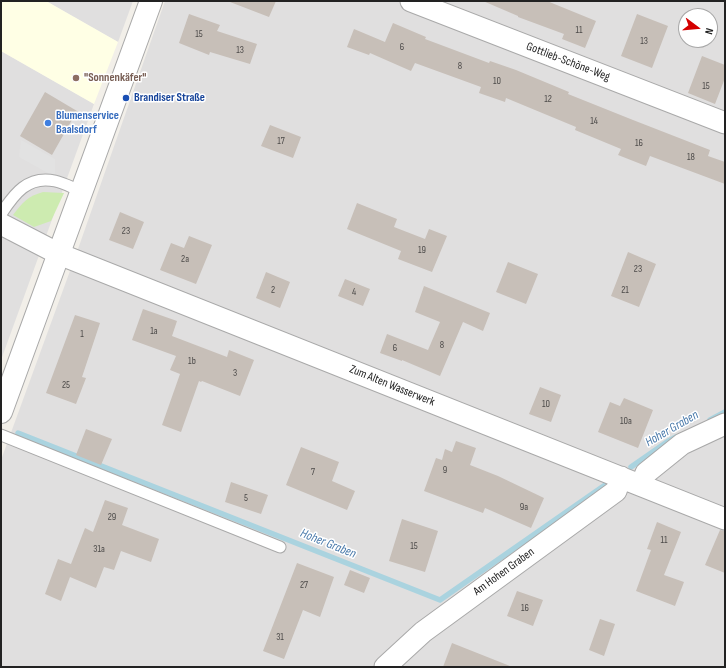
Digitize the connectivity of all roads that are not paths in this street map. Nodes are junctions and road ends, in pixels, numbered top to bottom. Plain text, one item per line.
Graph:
1 (151, 1) edge
2 (410, 1) edge
3 (725, 123) edge
4 (81, 191) junction
5 (1, 214) edge
6 (1, 224) edge
7 (59, 254) junction
8 (1, 412) edge
9 (725, 424) edge
10 (1, 435) edge
11 (621, 477) junction
12 (641, 485) junction
13 (725, 519) edge
14 (280, 547) dead end
15 (385, 667) edge

1 - 4 street
2 - 3 street, Gottlieb-Schöne-Weg
4 - 5 lane
4 - 7 street
6 - 7 street, Zum Alten Wasserwerk
7 - 8 street
7 - 11 street, Zum Alten Wasserwerk
9 - 12 street
10 - 14 lane
11 - 12 street, Zum Alten Wasserwerk
11 - 15 street, Am Hohen Graben
12 - 13 street, Zum Alten Wasserwerk

